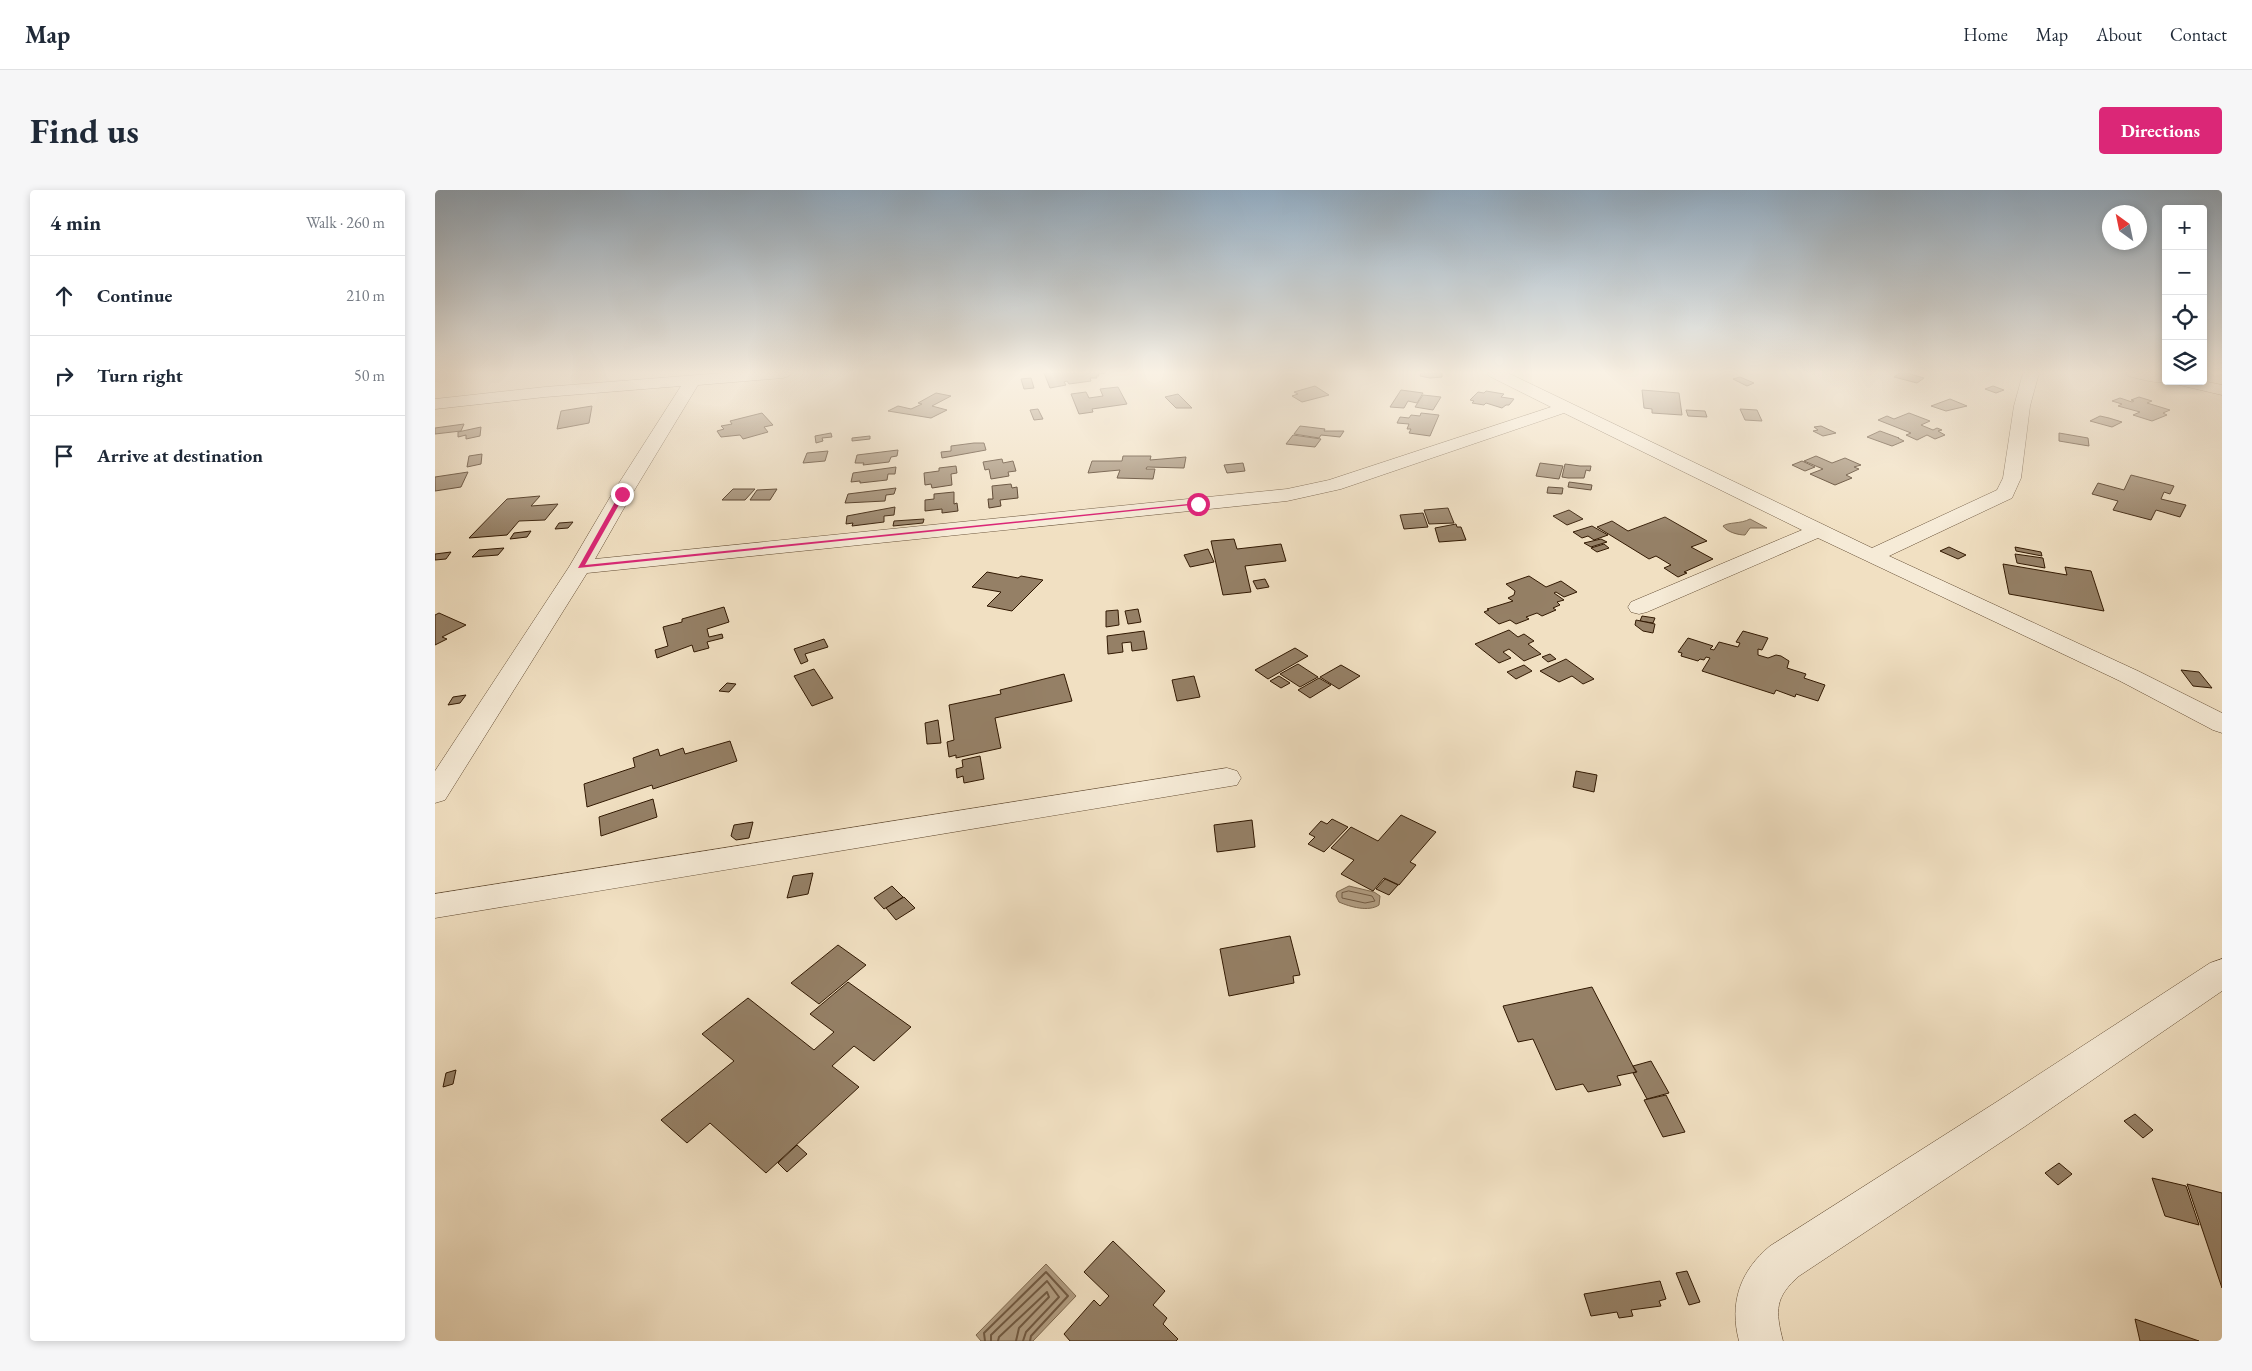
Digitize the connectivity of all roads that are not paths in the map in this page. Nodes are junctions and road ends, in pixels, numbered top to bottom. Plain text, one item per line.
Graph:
1 (664, 427) edge
2 (1507, 427) edge
3 (1602, 427) edge
4 (2019, 427) edge
5 (1818, 530) junction
6 (1872, 556) junction
7 (580, 567) junction
8 (1639, 607) dead end
9 (2222, 724) edge
10 (1227, 778) dead end
11 (435, 793) edge
12 (435, 906) edge
13 (2222, 973) edge
14 (1761, 1341) edge

1 - 7 street
2 - 7 street
3 - 5 street
4 - 6 street
5 - 6 street
5 - 8 street
6 - 9 street
7 - 11 street
10 - 12 street
13 - 14 street

